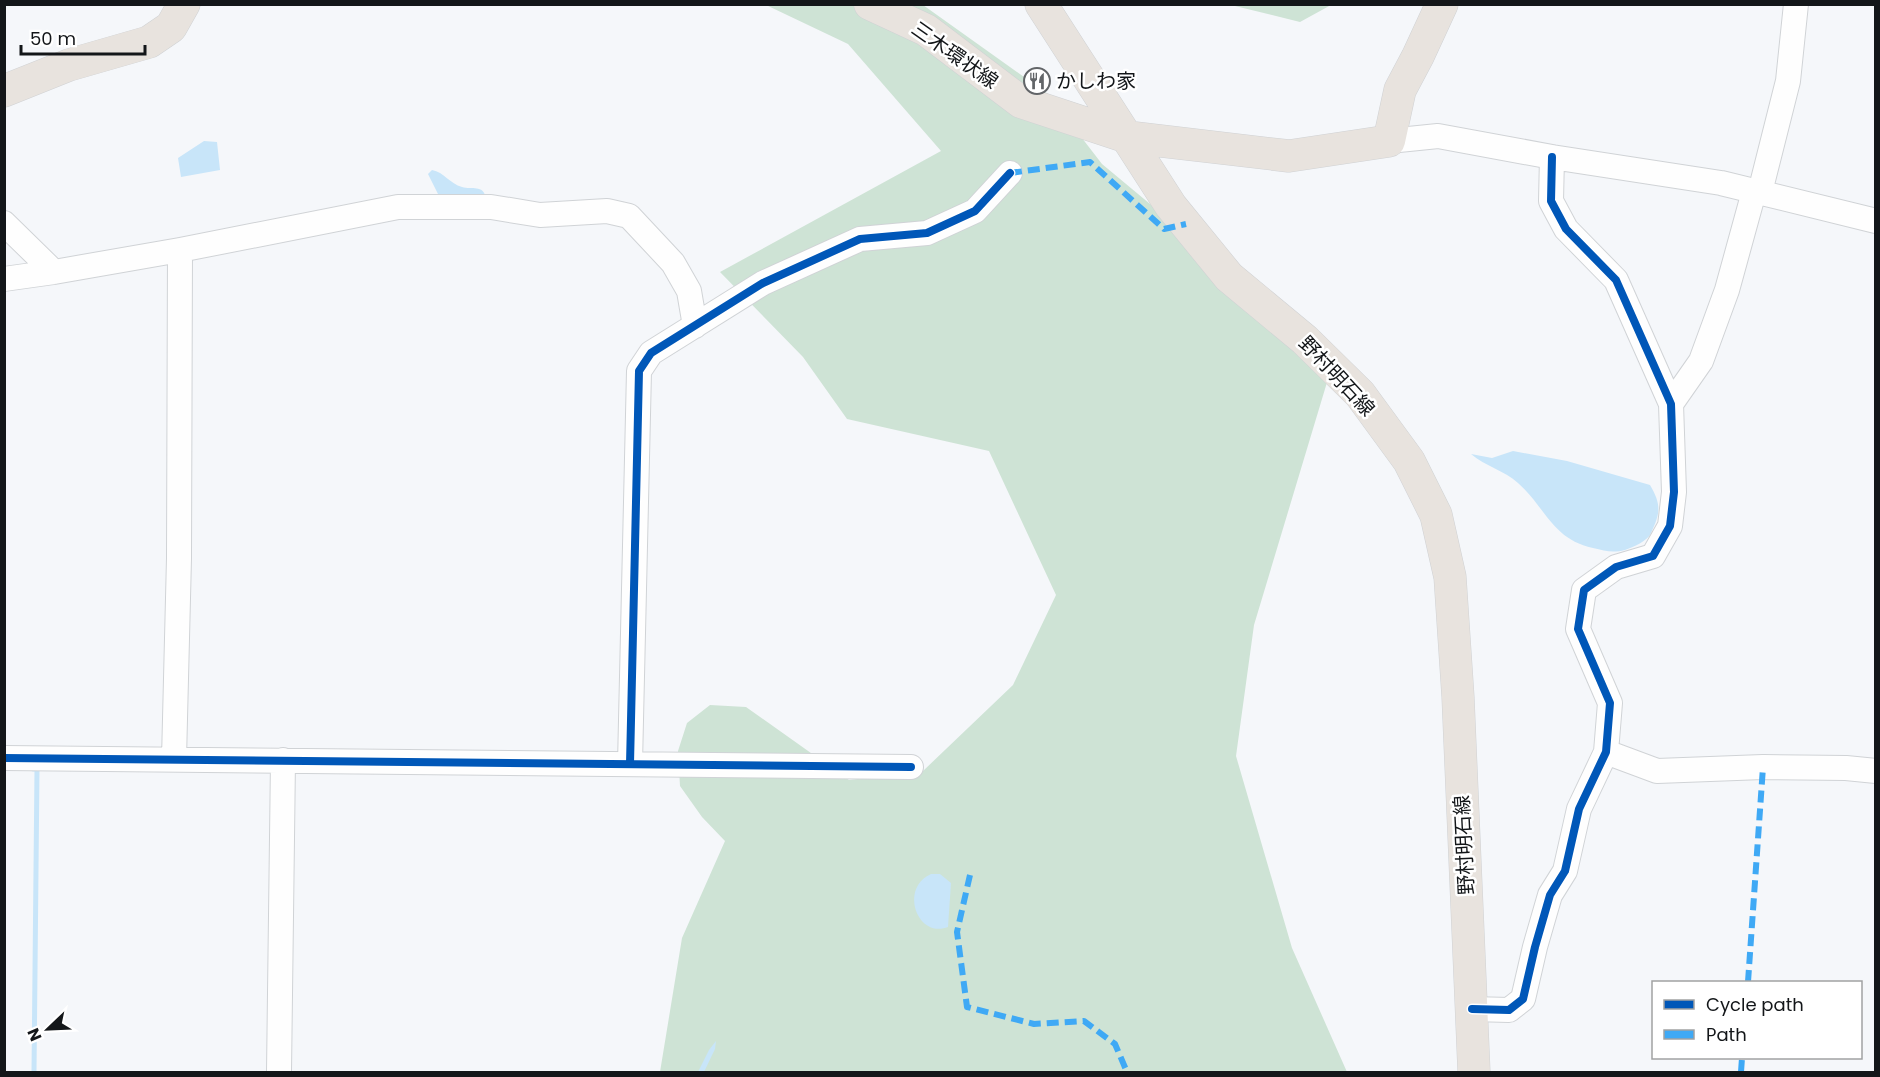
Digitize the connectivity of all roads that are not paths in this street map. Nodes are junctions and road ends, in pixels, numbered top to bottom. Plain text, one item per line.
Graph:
1 (184, 4) edge
2 (870, 4) edge
3 (1041, 4) edge
4 (1442, 4) edge
5 (1796, 4) edge
6 (4, 91) edge
7 (1127, 137) junction
8 (1389, 141) junction
9 (1552, 157) junction
10 (1010, 173) dead end
11 (1760, 192) junction
12 (1875, 221) edge
13 (4, 223) edge
14 (180, 250) junction
15 (54, 273) junction
16 (4, 279) edge
17 (695, 326) junction
18 (1671, 404) junction
19 (1606, 752) junction
20 (4, 758) edge
21 (174, 759) junction
22 (283, 760) junction
23 (630, 764) junction
24 (910, 767) dead end
25 (1875, 771) edge
26 (1472, 1009) junction
27 (279, 1072) edge
28 (1474, 1072) edge

1 - 6 main road
2 - 7 main road, 三木環状線
3 - 7 main road
4 - 8 main road
5 - 11 street
7 - 8 main road
7 - 26 main road, 野村明石線
8 - 9 street
9 - 11 street
9 - 18 street
10 - 17 street
11 - 12 street
11 - 18 street
13 - 15 street
14 - 15 street
14 - 17 street
14 - 21 street
15 - 16 street
17 - 23 street
18 - 19 street
19 - 25 street
19 - 26 street
20 - 21 street
21 - 22 street
22 - 23 street
22 - 27 street
23 - 24 street
26 - 28 main road, 野村明石線

